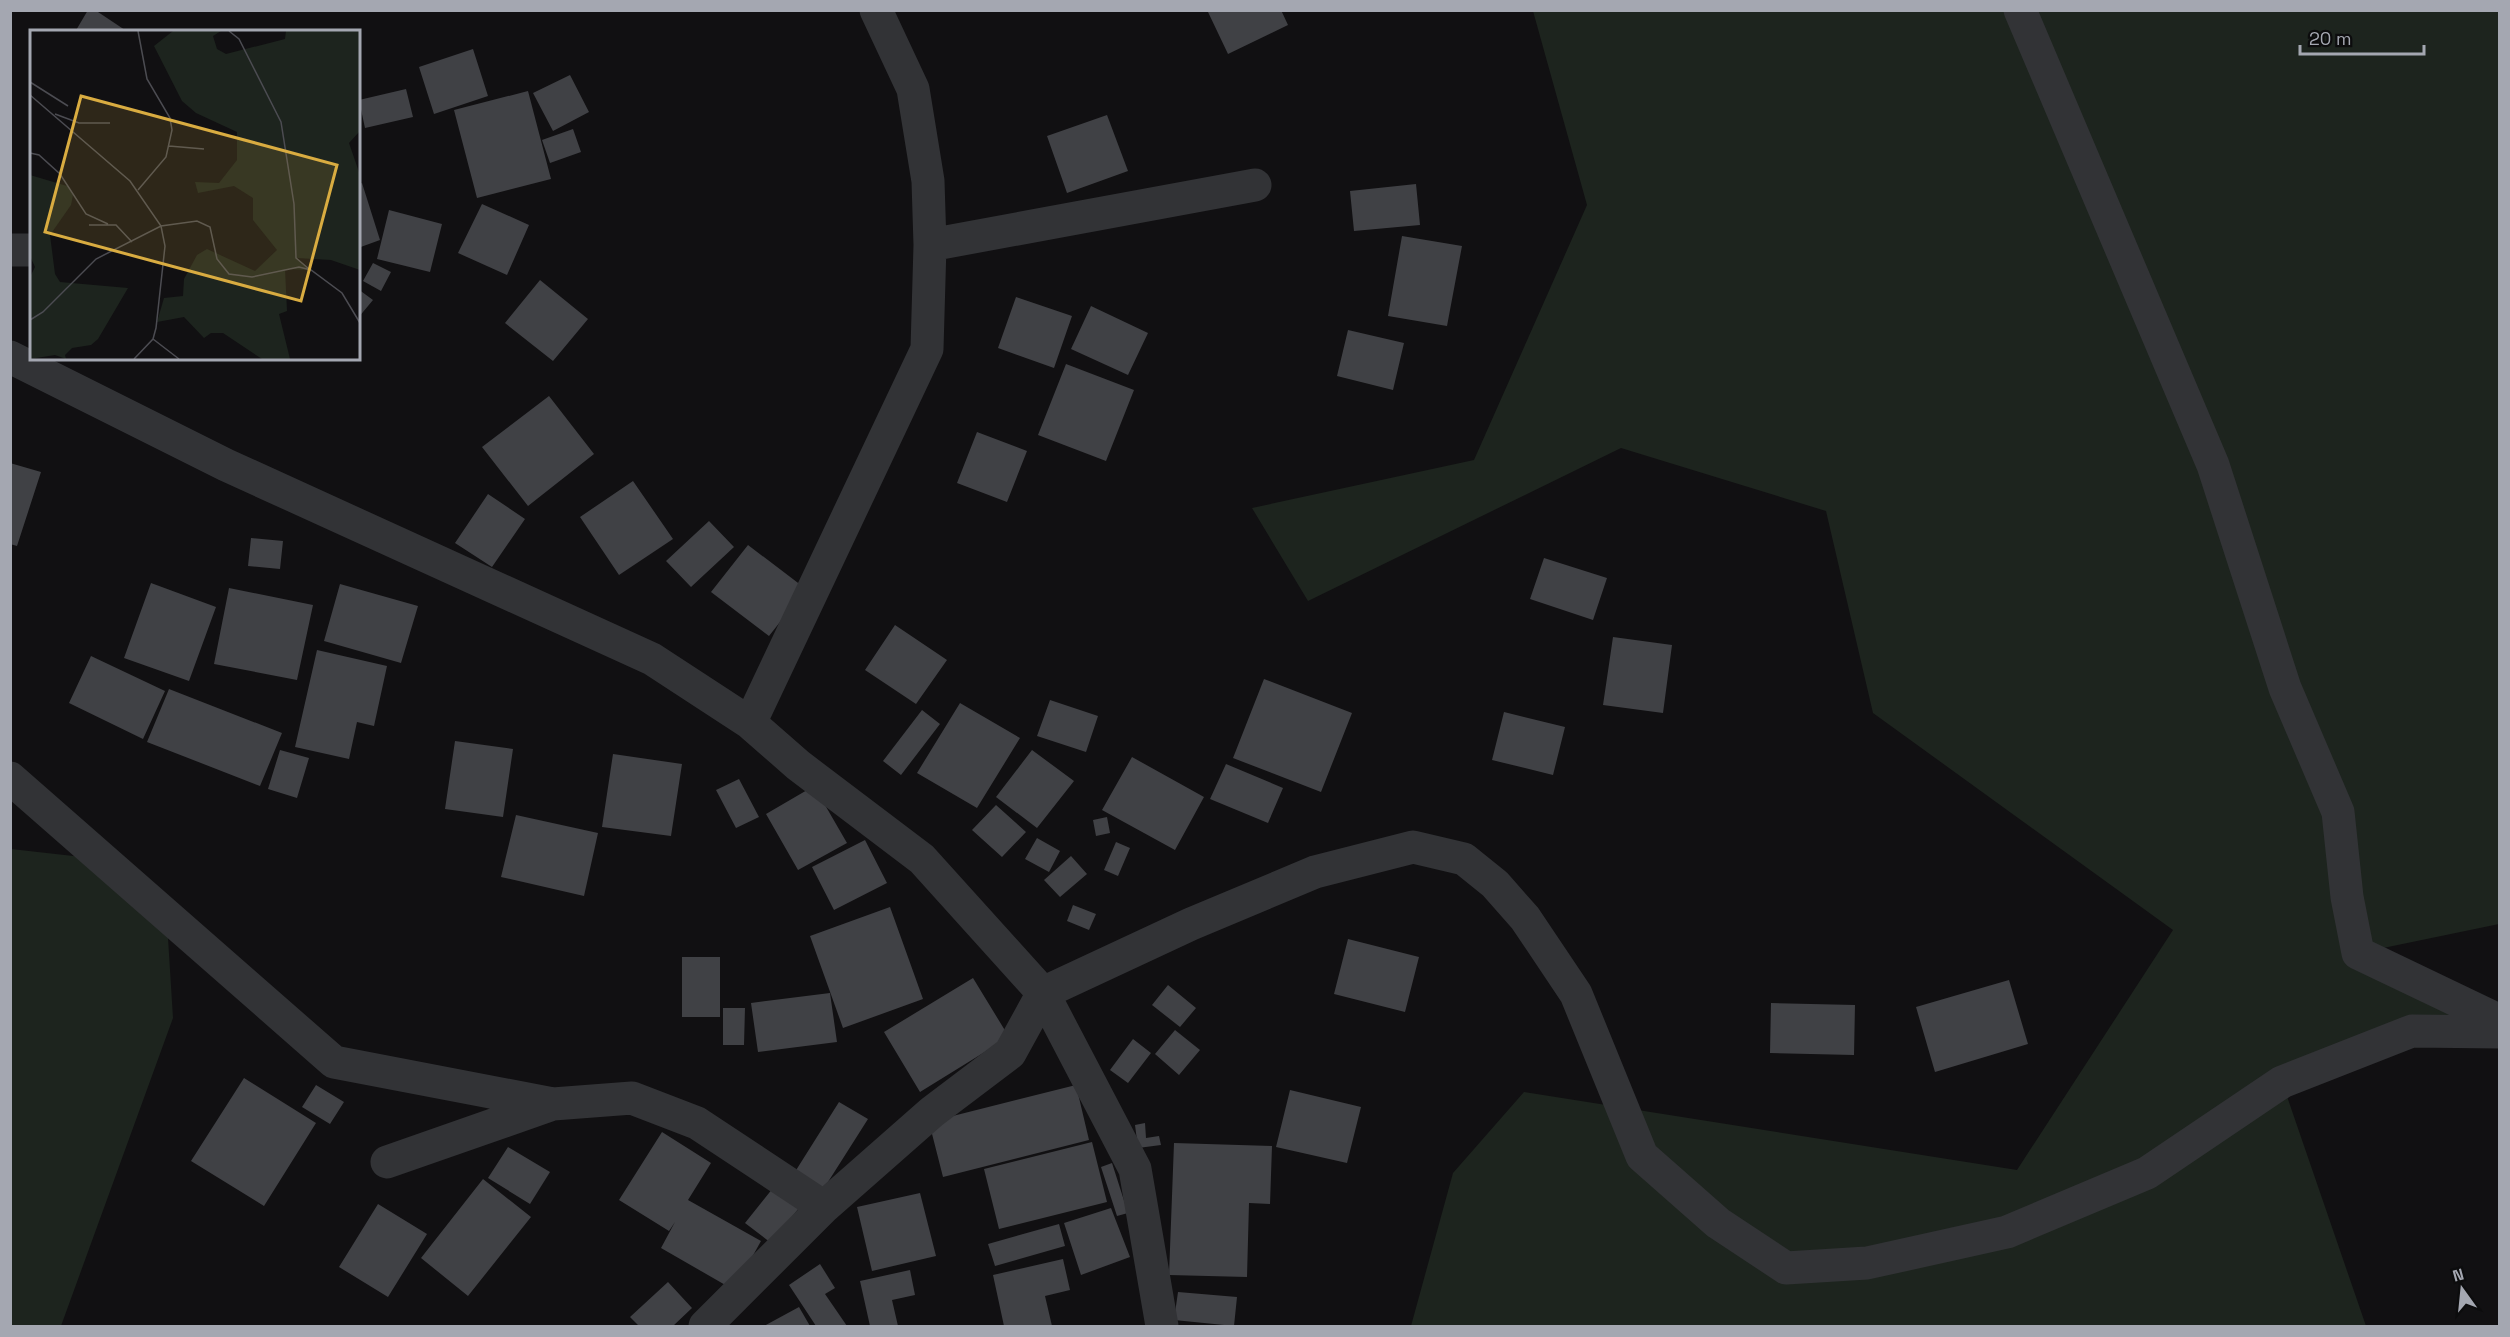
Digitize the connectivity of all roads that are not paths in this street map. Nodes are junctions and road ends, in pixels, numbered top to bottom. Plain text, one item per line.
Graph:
1 (876, 10) edge
2 (2020, 10) edge
3 (1254, 185) dead end
4 (930, 245) junction
5 (10, 250) edge
6 (30, 250) edge
7 (10, 357) edge
8 (750, 723) junction
9 (10, 778) edge
10 (1043, 993) junction
11 (2499, 1021) edge
12 (2499, 1032) edge
13 (553, 1104) junction
14 (387, 1162) dead end
15 (824, 1207) junction
16 (705, 1326) edge
17 (1162, 1326) edge

1 - 4 street
2 - 11 street
3 - 4 street
4 - 8 street
5 - 6 street
7 - 8 street
8 - 10 street
9 - 13 street
10 - 12 street
10 - 15 street
10 - 17 street
13 - 14 street
13 - 15 street
15 - 16 street

